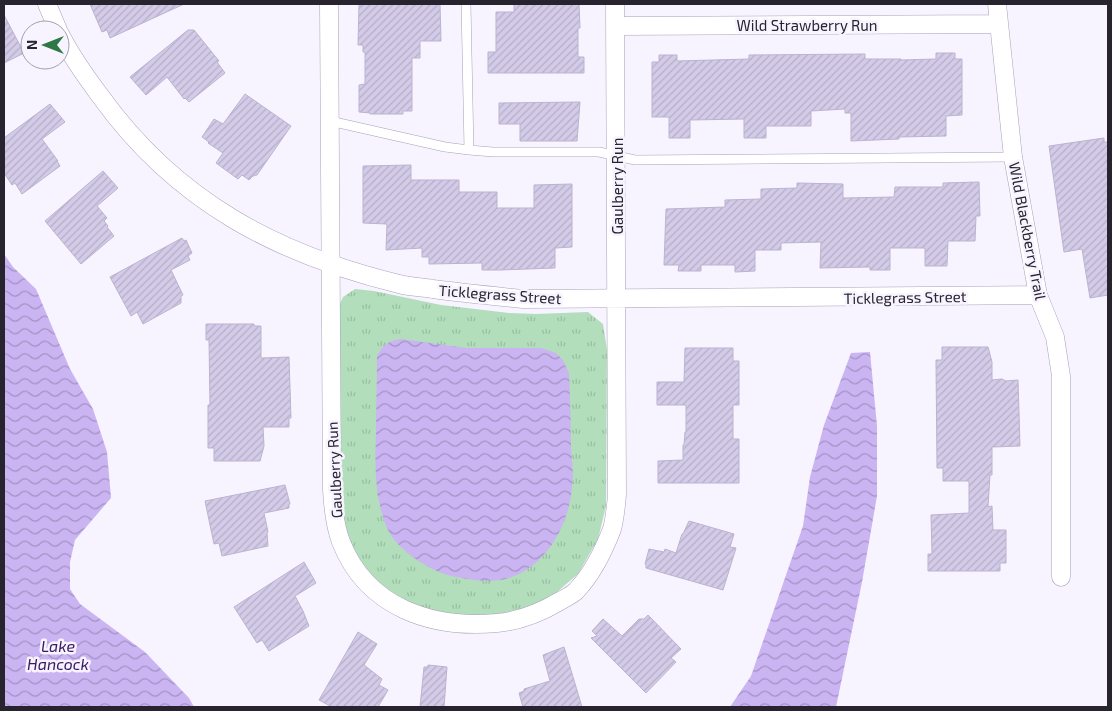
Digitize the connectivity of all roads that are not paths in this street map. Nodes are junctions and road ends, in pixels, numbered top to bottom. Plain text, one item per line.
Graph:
1 (47, 4) edge
2 (329, 4) edge
3 (466, 4) edge
4 (615, 4) edge
5 (997, 4) edge
6 (54, 20) edge
7 (998, 24) junction
8 (616, 26) junction
9 (70, 53) edge
10 (330, 121) junction
11 (468, 150) junction
12 (616, 157) junction
13 (1013, 157) junction
14 (331, 264) junction
15 (1038, 295) junction
16 (617, 299) junction
17 (1061, 577) dead end

1 - 6 street
2 - 10 street, Gaulberry Run
3 - 11 lane
4 - 8 street, Gaulberry Run
5 - 7 street, Wild Blackberry Trail
7 - 8 street, Wild Strawberry Run
7 - 13 street, Wild Blackberry Trail
8 - 12 street, Gaulberry Run
9 - 14 street, Ticklegrass Street
10 - 11 lane
10 - 14 street, Gaulberry Run
11 - 12 lane
12 - 13 lane
12 - 16 street, Gaulberry Run
13 - 15 street, Wild Blackberry Trail
14 - 16 street, Ticklegrass Street
14 - 16 street, Gaulberry Run
15 - 16 street, Ticklegrass Street
15 - 17 street, Wild Blackberry Trail

